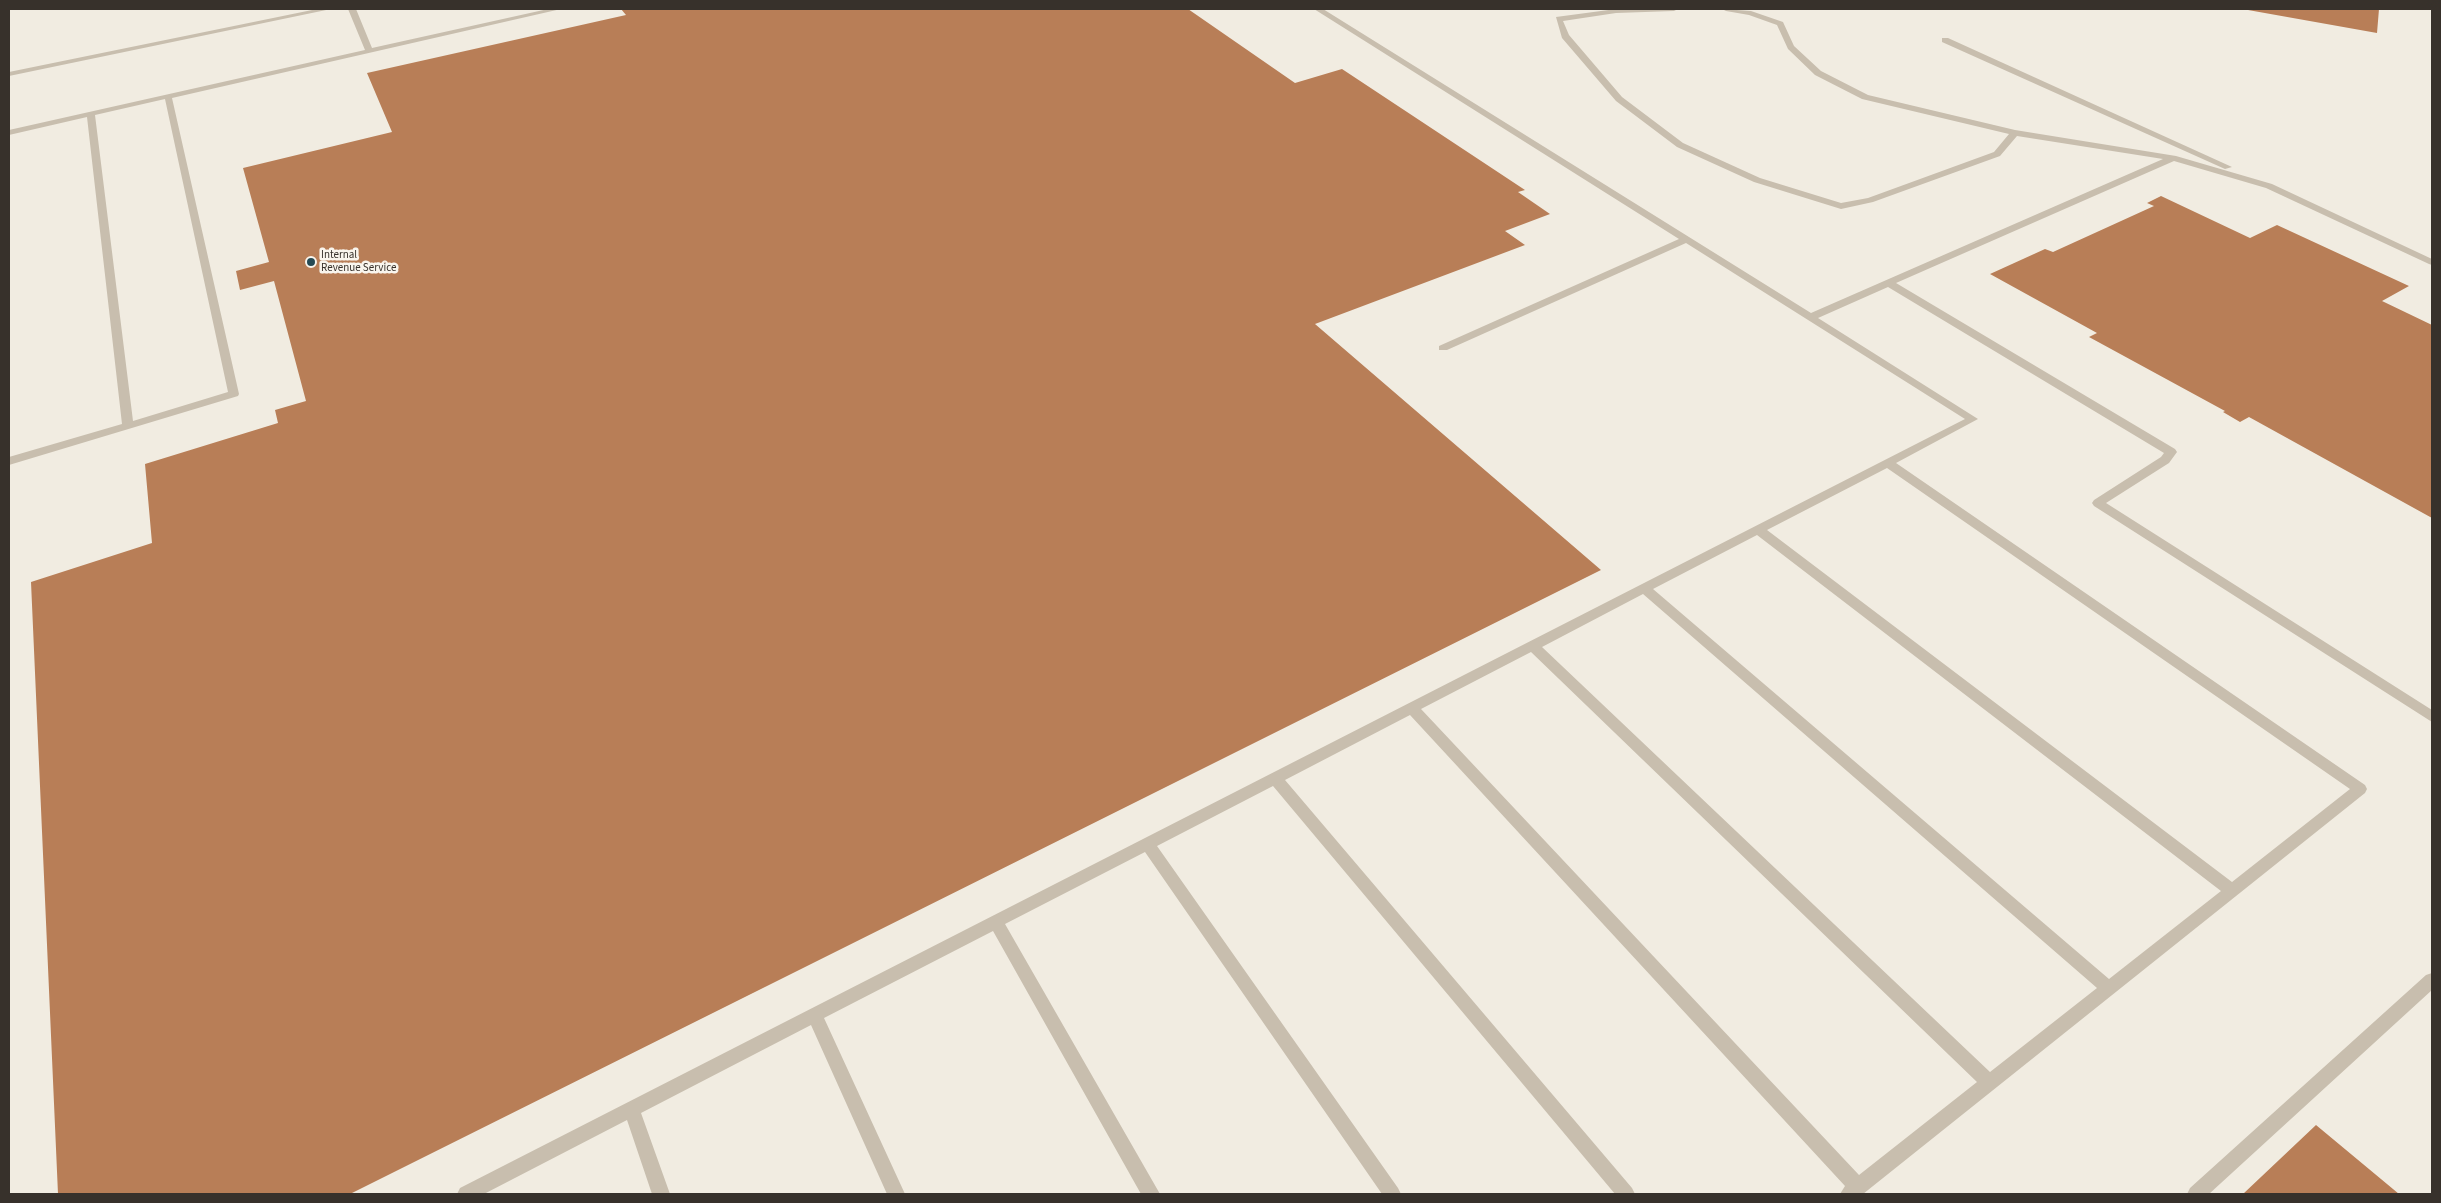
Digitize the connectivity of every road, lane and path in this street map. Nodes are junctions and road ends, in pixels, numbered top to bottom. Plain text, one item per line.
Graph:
1 (327, 9) edge
2 (352, 9) edge
3 (557, 9) edge
4 (1318, 9) edge
5 (1674, 9) edge
6 (1726, 9) edge
7 (1945, 40) dead end
8 (369, 51) junction
9 (9, 74) edge
10 (168, 96) junction
11 (91, 113) junction
12 (9, 132) edge
13 (2015, 133) junction
14 (2173, 158) junction
15 (2269, 186) junction
16 (1688, 239) junction
17 (2432, 262) edge
18 (1889, 283) junction
19 (1811, 317) junction
20 (1443, 348) dead end
21 (128, 425) junction
22 (9, 461) edge
23 (1888, 463) junction
24 (1757, 529) junction
25 (1643, 588) junction
26 (1532, 645) junction
27 (1411, 707) junction
28 (2432, 717) edge
29 (1275, 778) junction
30 (1147, 844) junction
31 (2231, 890) junction
32 (995, 921) junction
33 (2432, 980) edge
34 (2108, 988) junction
35 (814, 1014) junction
36 (1989, 1083) junction
37 (631, 1109) junction
38 (1854, 1191) edge
39 (466, 1194) edge
40 (661, 1194) edge
41 (896, 1194) edge
42 (1151, 1194) edge
43 (1392, 1194) edge
44 (1626, 1194) edge
45 (2196, 1194) edge

1 - 9 lane
2 - 8 lane
3 - 8 lane
4 - 16 lane
5 - 13 lane
6 - 13 lane
7 - 15 lane
8 - 10 lane
10 - 11 lane
10 - 21 lane
11 - 12 lane
11 - 21 lane
13 - 14 lane
14 - 15 lane
14 - 18 lane
15 - 17 lane
16 - 19 lane
16 - 20 lane
18 - 19 lane
18 - 28 lane
19 - 23 lane
21 - 22 lane
23 - 24 lane
23 - 31 lane
24 - 25 lane
24 - 31 lane
25 - 26 lane
25 - 34 lane
26 - 27 lane
26 - 36 lane
27 - 29 lane
27 - 38 lane
29 - 30 lane
29 - 44 lane
30 - 32 lane
30 - 43 lane
31 - 34 lane
32 - 35 lane
32 - 42 lane
33 - 45 lane
34 - 36 lane
35 - 37 lane
35 - 41 lane
36 - 38 lane
37 - 39 lane
37 - 40 lane

